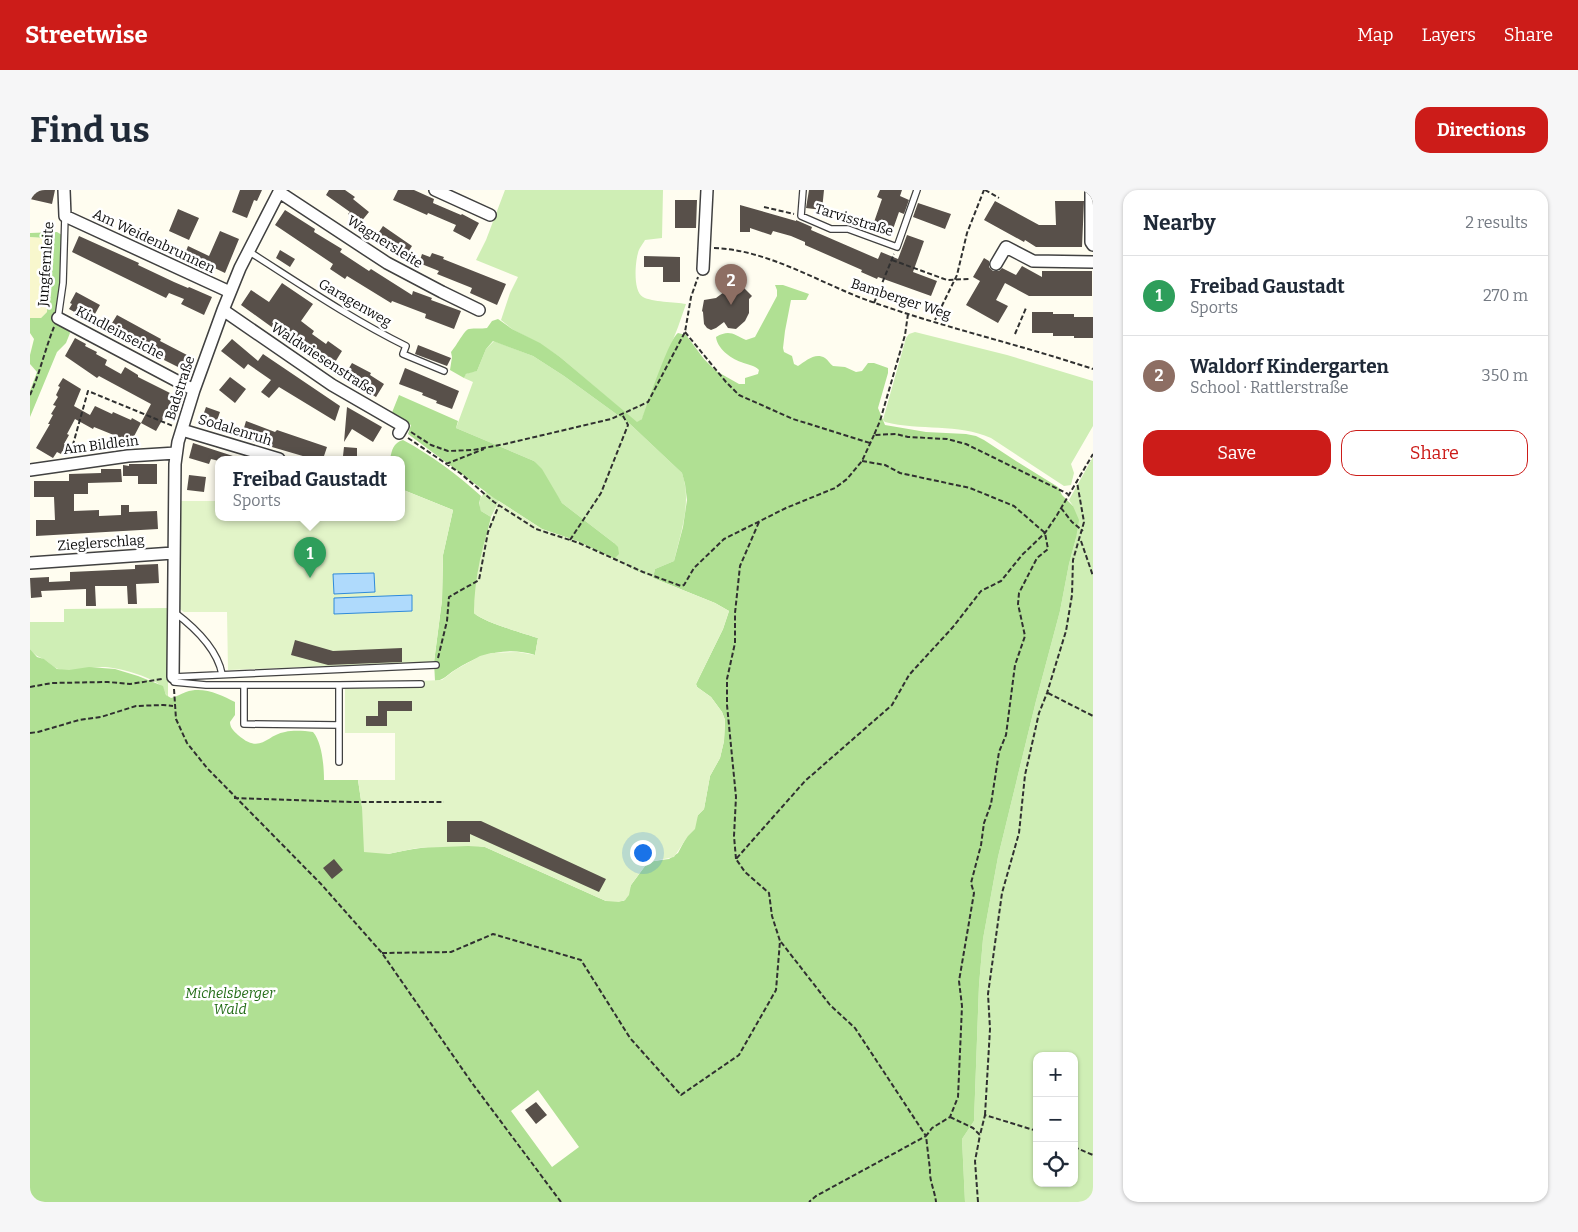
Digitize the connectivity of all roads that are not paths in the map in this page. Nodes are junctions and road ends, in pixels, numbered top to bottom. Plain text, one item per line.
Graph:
1 (64, 190) edge
2 (435, 190) edge
3 (707, 190) edge
4 (803, 190) edge
5 (917, 190) edge
6 (1091, 190) edge
7 (280, 191) edge
8 (490, 215) dead end
9 (65, 216) junction
10 (1093, 244) edge
11 (248, 251) junction
12 (1093, 262) edge
13 (996, 264) dead end
14 (703, 269) road end
15 (230, 292) junction
16 (223, 310) junction
17 (479, 310) dead end
18 (58, 318) joint
19 (444, 371) dead end
20 (194, 390) junction
21 (182, 430) junction
22 (401, 430) road end
23 (176, 454) junction
24 (269, 456) edge
25 (30, 470) edge
26 (174, 553) junction
27 (30, 563) edge
28 (174, 612) junction
29 (436, 665) road end
30 (222, 674) junction
31 (174, 679) junction
32 (421, 684) dead end
33 (244, 685) junction
34 (339, 685) junction
35 (339, 724) junction
36 (339, 762) dead end

1 - 9 street, Jungfernleite
2 - 8 street
3 - 14 street
4 - 5 lane, Tarvisstraße
6 - 10 street
7 - 11 street, Badstraße
7 - 17 street, Wagnersleite
9 - 15 street, Am Weidenbrunnen
9 - 18 lane, Jungfernleite
11 - 15 street, Badstraße
11 - 19 lane, Garagenweg
12 - 13 street
15 - 16 street, Badstraße
16 - 20 street, Badstraße
16 - 22 street, Waldwiesenstraße
18 - 20 street, Kindleinseiche
20 - 21 street, Badstraße
21 - 23 street, Badstraße
21 - 24 street, Sodalenruh
23 - 25 street, Am Bildlein
23 - 26 street, Badstraße
26 - 27 street, Zieglerschlag
26 - 28 street, Badstraße
28 - 30 lane
28 - 31 street, Badstraße
29 - 30 lane
30 - 31 lane
31 - 33 lane
32 - 34 lane
33 - 34 lane
33 - 35 lane
34 - 35 lane
35 - 36 lane

